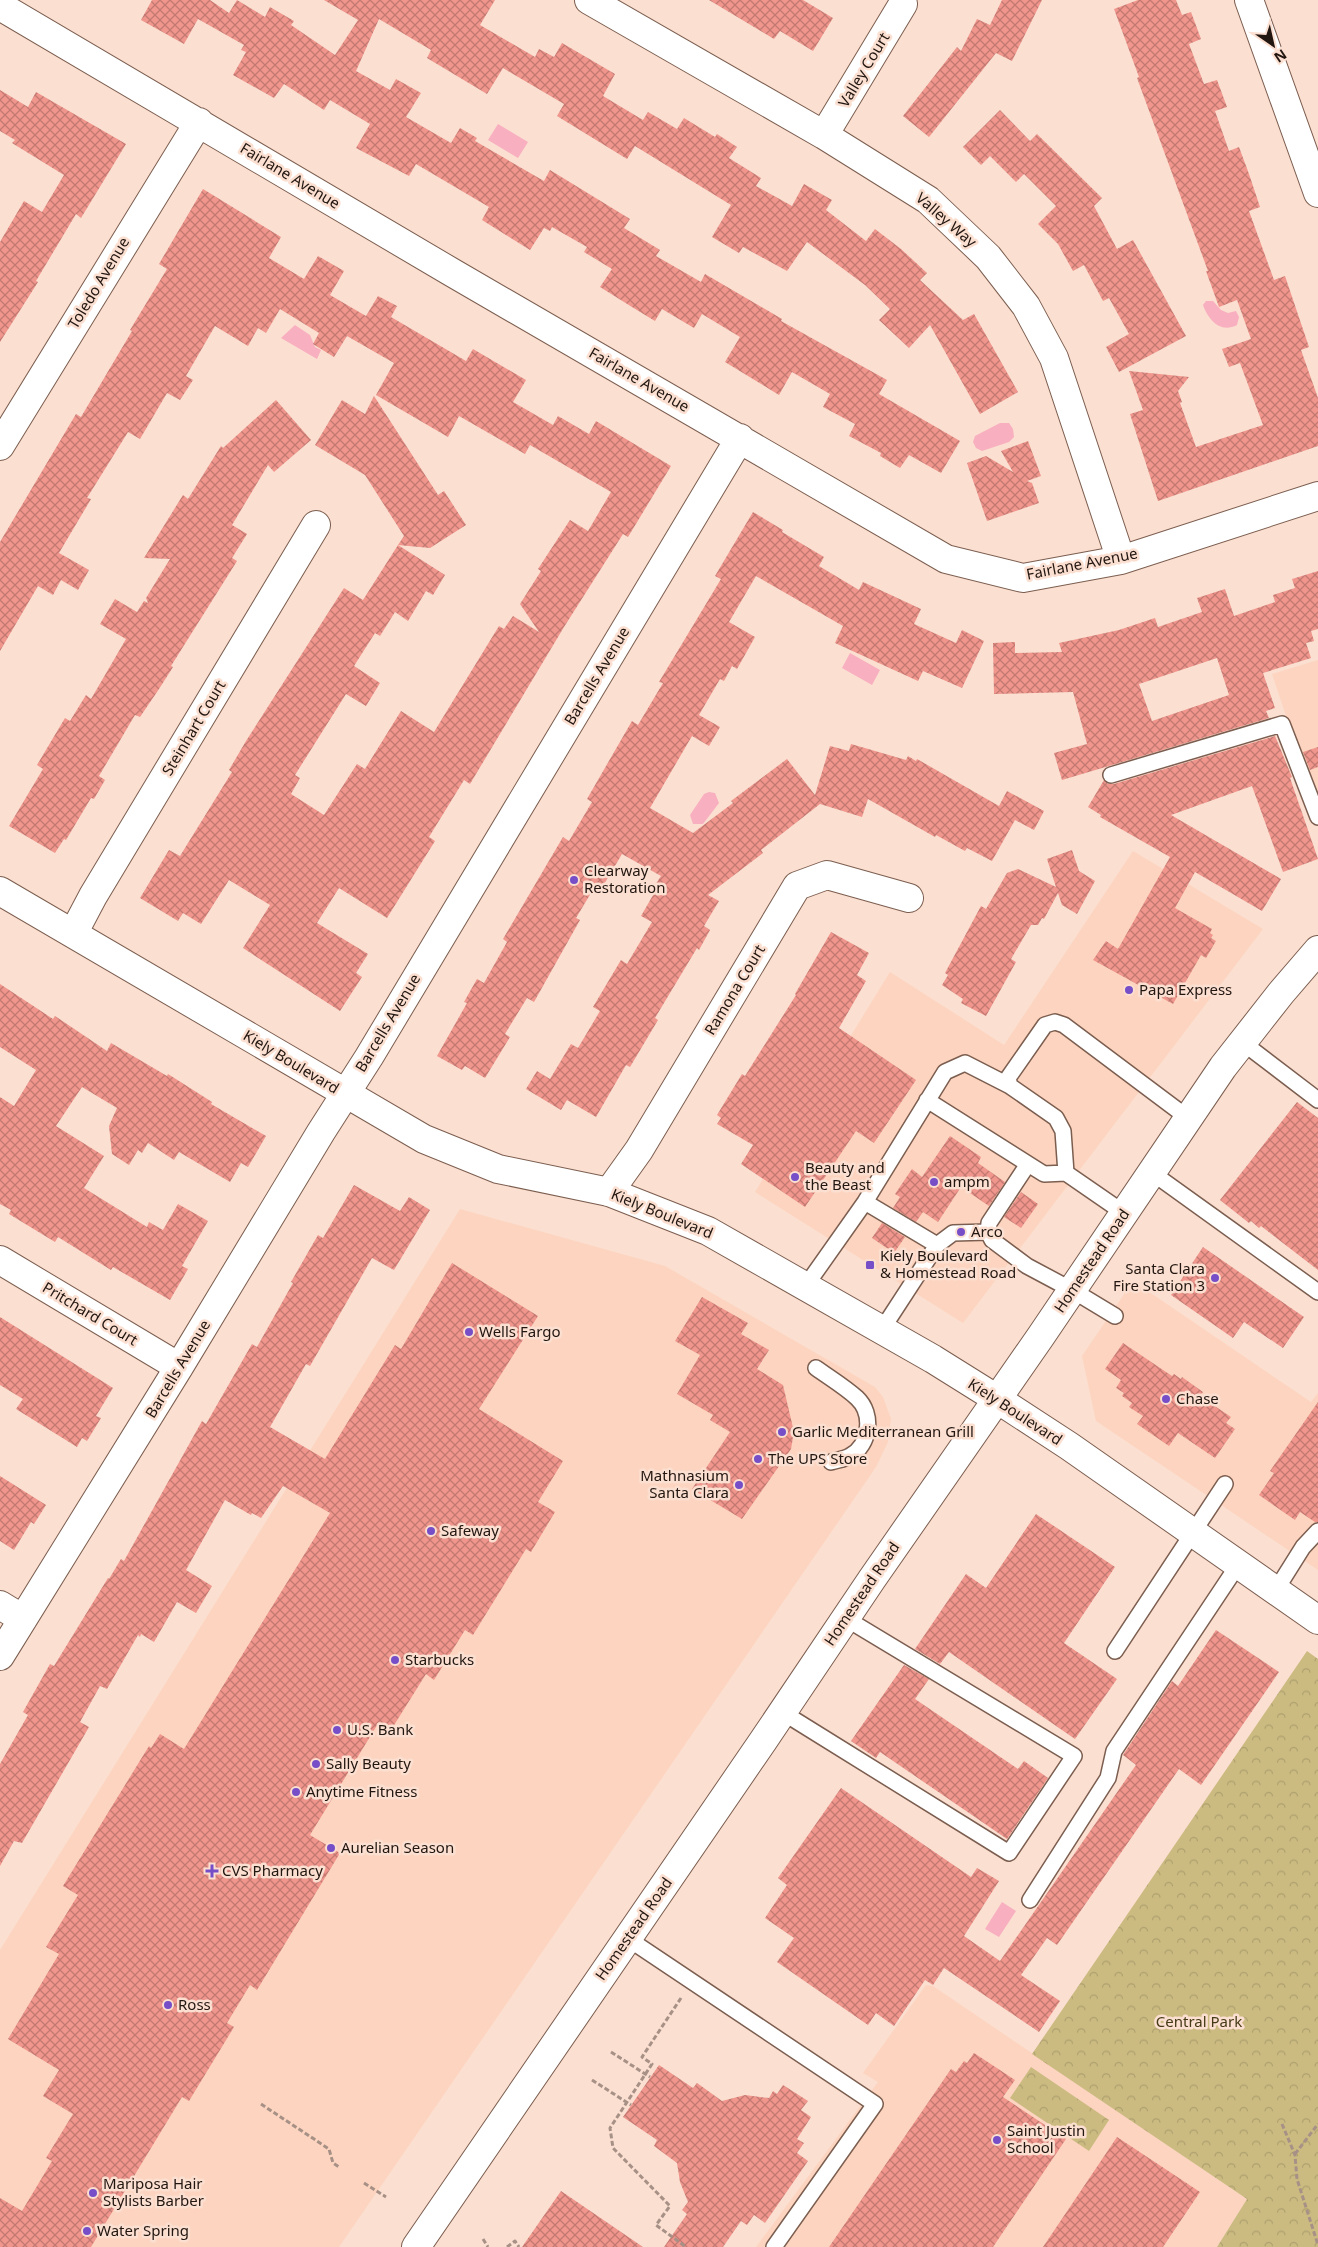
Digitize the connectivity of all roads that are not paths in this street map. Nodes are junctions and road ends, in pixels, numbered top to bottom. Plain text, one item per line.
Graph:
1 (590, 0) edge
2 (1249, 0) edge
3 (903, 4) dead end
4 (0, 6) edge
5 (199, 122) junction
6 (824, 135) junction
7 (1318, 193) edge
8 (740, 438) junction
9 (0, 446) edge
10 (1318, 496) edge
11 (316, 525) dead end
12 (1120, 560) junction
13 (1111, 775) dead end
14 (1318, 816) edge
15 (0, 890) edge
16 (909, 898) dead end
17 (74, 932) junction
18 (1318, 950) edge
19 (1242, 1042) junction
20 (1010, 1086) junction
21 (345, 1094) junction
22 (927, 1100) junction
23 (1318, 1100) edge
24 (1188, 1118) junction
25 (1028, 1164) junction
26 (1152, 1172) junction
27 (1066, 1173) junction
28 (609, 1192) junction
29 (864, 1202) junction
30 (1124, 1212) junction
31 (988, 1232) junction
32 (937, 1245) junction
33 (0, 1260) edge
34 (806, 1288) junction
35 (1072, 1290) junction
36 (1318, 1292) edge
37 (1115, 1316) dead end
38 (881, 1331) junction
39 (179, 1367) junction
40 (816, 1368) dead end
41 (997, 1399) junction
42 (831, 1462) dead end
43 (1225, 1484) dead end
44 (1318, 1531) edge
45 (1194, 1533) junction
46 (1238, 1565) junction
47 (1276, 1590) junction
48 (0, 1605) edge
49 (845, 1618) junction
50 (23, 1619) junction
51 (1318, 1620) edge
52 (1115, 1652) dead end
53 (0, 1656) edge
54 (782, 1712) junction
55 (1030, 1900) dead end
56 (627, 1938) junction
57 (416, 2247) edge
58 (774, 2247) edge

1 - 6 street, Valley Way
2 - 7 street
3 - 6 street, Valley Court
4 - 5 street, Fairlane Avenue
5 - 8 street, Fairlane Avenue
5 - 9 street, Toledo Avenue
6 - 12 street, Valley Way
8 - 12 street, Fairlane Avenue
8 - 21 street, Barcells Avenue
10 - 12 street, Fairlane Avenue
11 - 17 street, Steinhart Court
13 - 14 lane
15 - 17 street, Kiely Boulevard
16 - 28 street, Ramona Court
17 - 21 street, Kiely Boulevard
18 - 19 street, Homestead Road
19 - 23 lane
19 - 24 street, Homestead Road
20 - 22 lane
20 - 24 lane
20 - 27 lane
21 - 28 street, Kiely Boulevard
21 - 39 street, Barcells Avenue
22 - 25 lane
22 - 29 lane
24 - 26 street, Homestead Road
25 - 27 lane
25 - 31 lane
26 - 30 street, Homestead Road
26 - 36 lane
27 - 30 lane
28 - 34 street, Kiely Boulevard
29 - 32 lane
29 - 34 lane
30 - 35 street, Homestead Road
31 - 32 lane
31 - 35 lane
32 - 38 lane
33 - 39 street, Pritchard Court
34 - 38 street, Kiely Boulevard
35 - 37 lane
35 - 41 street, Homestead Road
38 - 41 street, Kiely Boulevard
39 - 50 street, Barcells Avenue
40 - 42 lane
41 - 45 street, Kiely Boulevard
41 - 49 street, Homestead Road
43 - 45 lane
44 - 47 lane
45 - 46 street, Kiely Boulevard
45 - 52 lane
46 - 47 street, Kiely Boulevard
46 - 55 lane
47 - 51 street, Kiely Boulevard
48 - 50 street
49 - 54 street, Homestead Road
49 - 54 lane
50 - 53 street, Barcells Avenue
54 - 56 street, Homestead Road
56 - 57 street, Homestead Road
56 - 58 lane

